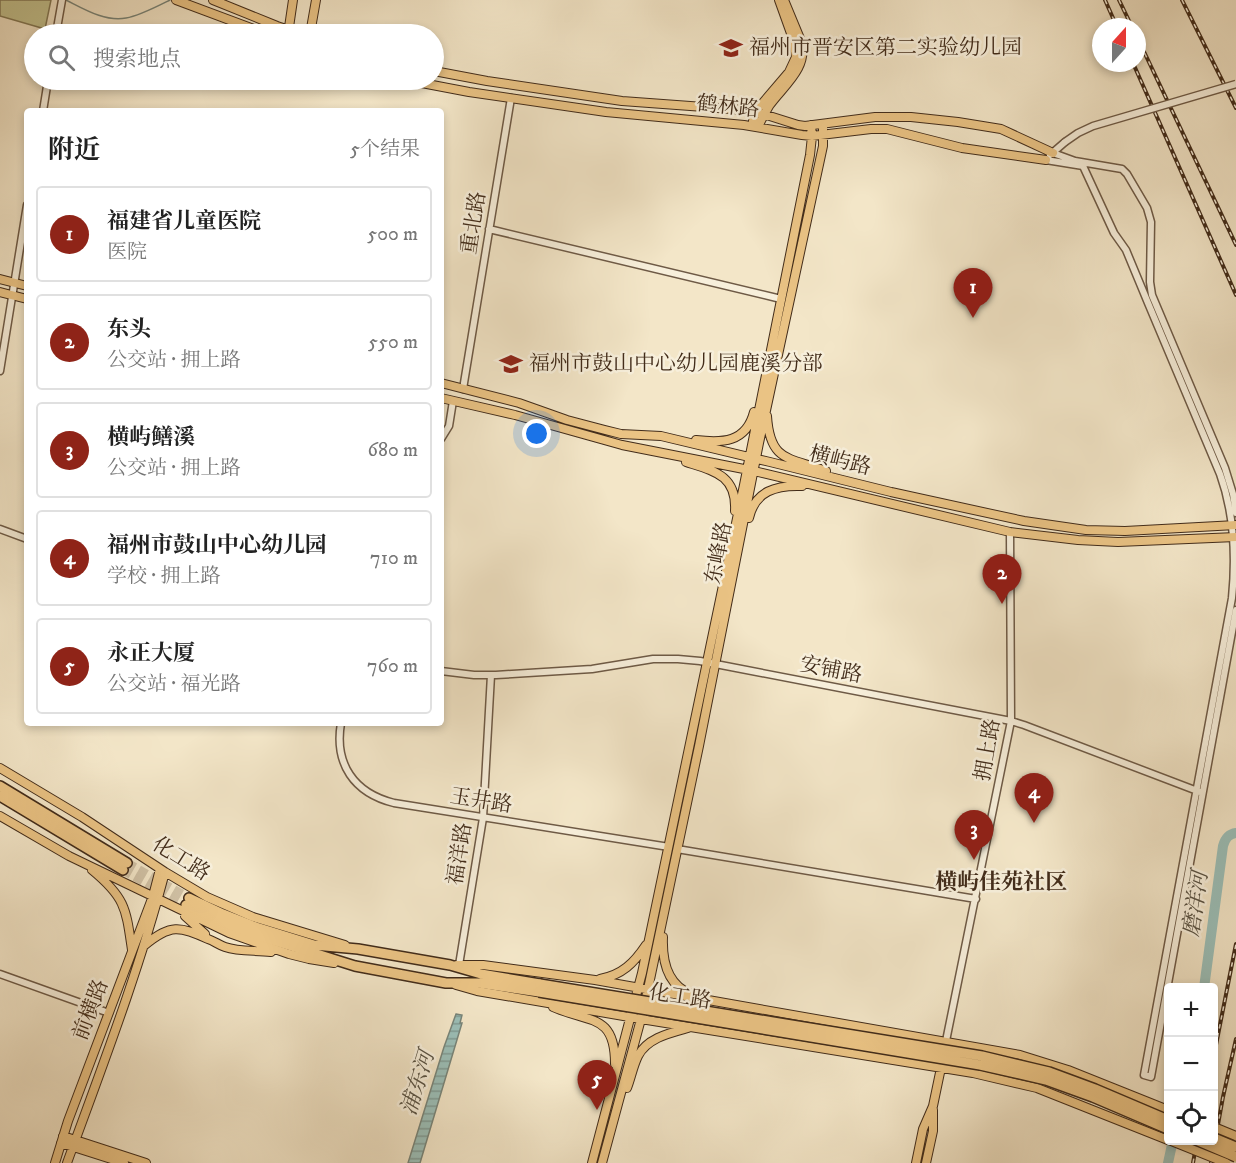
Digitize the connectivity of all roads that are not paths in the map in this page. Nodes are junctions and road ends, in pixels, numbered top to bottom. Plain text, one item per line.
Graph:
1 (62, 0) edge
2 (176, 0) edge
3 (213, 0) edge
4 (293, 0) edge
5 (316, 0) edge
6 (778, 0) edge
7 (784, 0) edge
8 (58, 24) edge
9 (240, 24) edge
10 (269, 24) edge
11 (289, 24) edge
12 (312, 24) edge
13 (444, 74) edge
14 (1236, 84) edge
15 (444, 87) edge
16 (46, 90) edge
17 (511, 98) junction
18 (43, 108) edge
19 (755, 112) junction
20 (764, 114) junction
21 (823, 124) junction
22 (811, 125) junction
23 (758, 127) junction
24 (824, 135) junction
25 (812, 136) junction
26 (1053, 153) junction
27 (1046, 160) junction
28 (24, 223) edge
29 (489, 229) junction
30 (0, 279) edge
31 (14, 283) junction
32 (24, 285) edge
33 (0, 292) edge
34 (11, 295) junction
35 (24, 298) edge
36 (781, 299) junction
37 (769, 359) junction
38 (0, 371) edge
39 (444, 384) edge
40 (463, 389) junction
41 (444, 399) edge
42 (453, 401) junction
43 (767, 406) junction
44 (444, 434) edge
45 (661, 436) junction
46 (659, 453) junction
47 (753, 458) junction
48 (750, 470) junction
49 (849, 481) junction
50 (819, 486) junction
51 (1236, 513) edge
52 (1234, 525) edge
53 (0, 529) edge
54 (1010, 532) junction
55 (734, 537) junction
56 (1235, 537) edge
57 (24, 538) edge
58 (736, 559) junction
59 (1236, 610) edge
60 (711, 663) junction
61 (444, 671) edge
62 (491, 675) junction
63 (1011, 721) junction
64 (341, 726) edge
65 (0, 768) edge
66 (0, 786) edge
67 (1200, 792) junction
68 (0, 796) edge
69 (0, 816) edge
70 (483, 818) junction
71 (673, 848) junction
72 (84, 863) junction
73 (163, 871) junction
74 (156, 898) junction
75 (976, 898) junction
76 (184, 904) junction
77 (663, 917) junction
78 (210, 939) junction
79 (649, 941) junction
80 (144, 946) junction
81 (358, 949) junction
82 (132, 952) junction
83 (289, 954) junction
84 (454, 965) junction
85 (355, 966) junction
86 (0, 974) edge
87 (594, 980) junction
88 (639, 987) junction
89 (648, 989) junction
90 (540, 993) junction
91 (712, 1001) junction
92 (109, 1013) junction
93 (630, 1018) junction
94 (641, 1019) junction
95 (692, 1027) junction
96 (946, 1041) junction
97 (941, 1068) junction
98 (615, 1077) junction
99 (933, 1106) junction
100 (1164, 1108) edge
101 (614, 1117) junction
102 (1164, 1118) edge
103 (1164, 1127) edge
104 (1218, 1129) edge
105 (1236, 1136) edge
106 (1164, 1138) edge
107 (62, 1140) junction
108 (1218, 1140) edge
109 (74, 1144) junction
110 (1182, 1145) edge
111 (1208, 1145) edge
112 (1236, 1148) edge
113 (1236, 1157) edge
114 (55, 1163) edge
115 (67, 1163) edge
116 (124, 1163) edge
117 (146, 1163) edge
118 (591, 1163) edge
119 (602, 1163) edge
120 (916, 1163) edge
121 (926, 1163) edge
122 (1227, 1163) edge

1 - 8 street
2 - 9 main road
3 - 10 main road
4 - 11 main road
5 - 12 main road
6 - 19 main road
7 - 20 main road
13 - 19 main road, 鹤林路
14 - 26 street, bridge
15 - 17 main road, 鹤林路
16 - 18 street
17 - 23 main road, 鹤林路
17 - 29 street, 重北路
19 - 20 main road, 鹤林路
19 - 23 main road
20 - 22 main road, 鹤林路
20 - 23 main road
21 - 22 main road, 鹤林路
21 - 24 main road, 东峰路
21 - 26 main road, 鹤林路
22 - 25 main road, 东峰路
23 - 25 main road, 鹤林路
24 - 25 main road, 鹤林路
24 - 27 main road, 鹤林路
24 - 43 main road, 东峰路
25 - 36 main road, 东峰路
26 - 27 street
26 - 51 street
27 - 52 street
28 - 31 street
29 - 36 street
29 - 40 street, 重北路
30 - 31 main road
31 - 32 main road
31 - 34 street
33 - 34 main road
34 - 35 main road
34 - 38 street
36 - 37 main road, 东峰路
37 - 45 main road
37 - 47 main road, 东峰路
39 - 40 main road, 横屿路
40 - 45 main road, 横屿路
41 - 42 main road, 横屿路
42 - 44 street
42 - 46 main road, 横屿路
43 - 47 main road, 东峰路
43 - 49 main road
45 - 47 main road, 横屿路
46 - 48 main road, 横屿路
46 - 55 main road
47 - 48 main road, 东峰路
47 - 49 main road, 横屿路
48 - 50 main road, 横屿路
48 - 55 main road, 东峰路
48 - 58 main road, 东峰路
49 - 52 main road, 横屿路
50 - 54 main road, 横屿路
50 - 58 main road
52 - 56 street
53 - 57 street
54 - 56 main road, 横屿路
54 - 63 street, 拥上路
55 - 60 main road, 东峰路
56 - 67 street
58 - 60 main road, 东峰路
59 - 67 street
60 - 62 street, 安铺路
60 - 63 street, 安铺路
60 - 71 main road, 东峰路
61 - 62 street, 安铺路
62 - 70 street, 福洋路
63 - 67 street, 安铺路
63 - 75 street, 拥上路
64 - 70 street, 玉井路
65 - 73 main road, 化工路
66 - 68 highway, 化工路
67 - 67 street
69 - 72 main road
70 - 71 street, 玉井路
70 - 84 street, 福洋路
71 - 75 street, 玉井路
71 - 77 main road, 东峰路
71 - 79 main road, 东峰路
72 - 74 main road
72 - 82 main road
73 - 74 main road, 前横路
73 - 81 main road, 化工路
74 - 76 main road
74 - 80 main road, 前横路
74 - 82 main road, 前横路
75 - 96 street, 拥上路
76 - 78 main road
76 - 81 highway, 化工路
76 - 83 main road
76 - 85 highway, 化工路
77 - 89 main road, 东峰路
77 - 91 main road
78 - 80 main road
78 - 83 main road
79 - 87 main road
79 - 88 main road, 东峰路
80 - 109 main road, 前横路
81 - 84 highway, 化工路
82 - 92 main road, 前横路
83 - 85 main road
84 - 87 main road
84 - 90 highway, 化工路
85 - 90 highway, 化工路
86 - 92 street
87 - 88 main road
88 - 89 main road
88 - 93 main road, 东峰路
89 - 91 main road
89 - 94 main road, 东峰路
90 - 93 main road
90 - 98 main road
90 - 102 highway, 化工路, bridge
90 - 103 highway, 化工路, bridge
91 - 96 main road
92 - 107 main road, 前横路
93 - 94 main road
93 - 98 main road, 东峰路
94 - 95 main road
94 - 101 main road, 东峰路
95 - 97 main road
95 - 101 main road
96 - 97 main road
96 - 100 main road
97 - 99 main road
97 - 106 main road
98 - 118 main road, 东峰路
99 - 120 main road
99 - 121 main road
101 - 119 main road
104 - 105 main road, bridge
107 - 109 main road
107 - 114 main road, 前横路
108 - 112 highway, bridge
109 - 115 main road, 前横路
109 - 116 main road
109 - 117 main road
110 - 122 main road, bridge
111 - 113 highway, bridge

